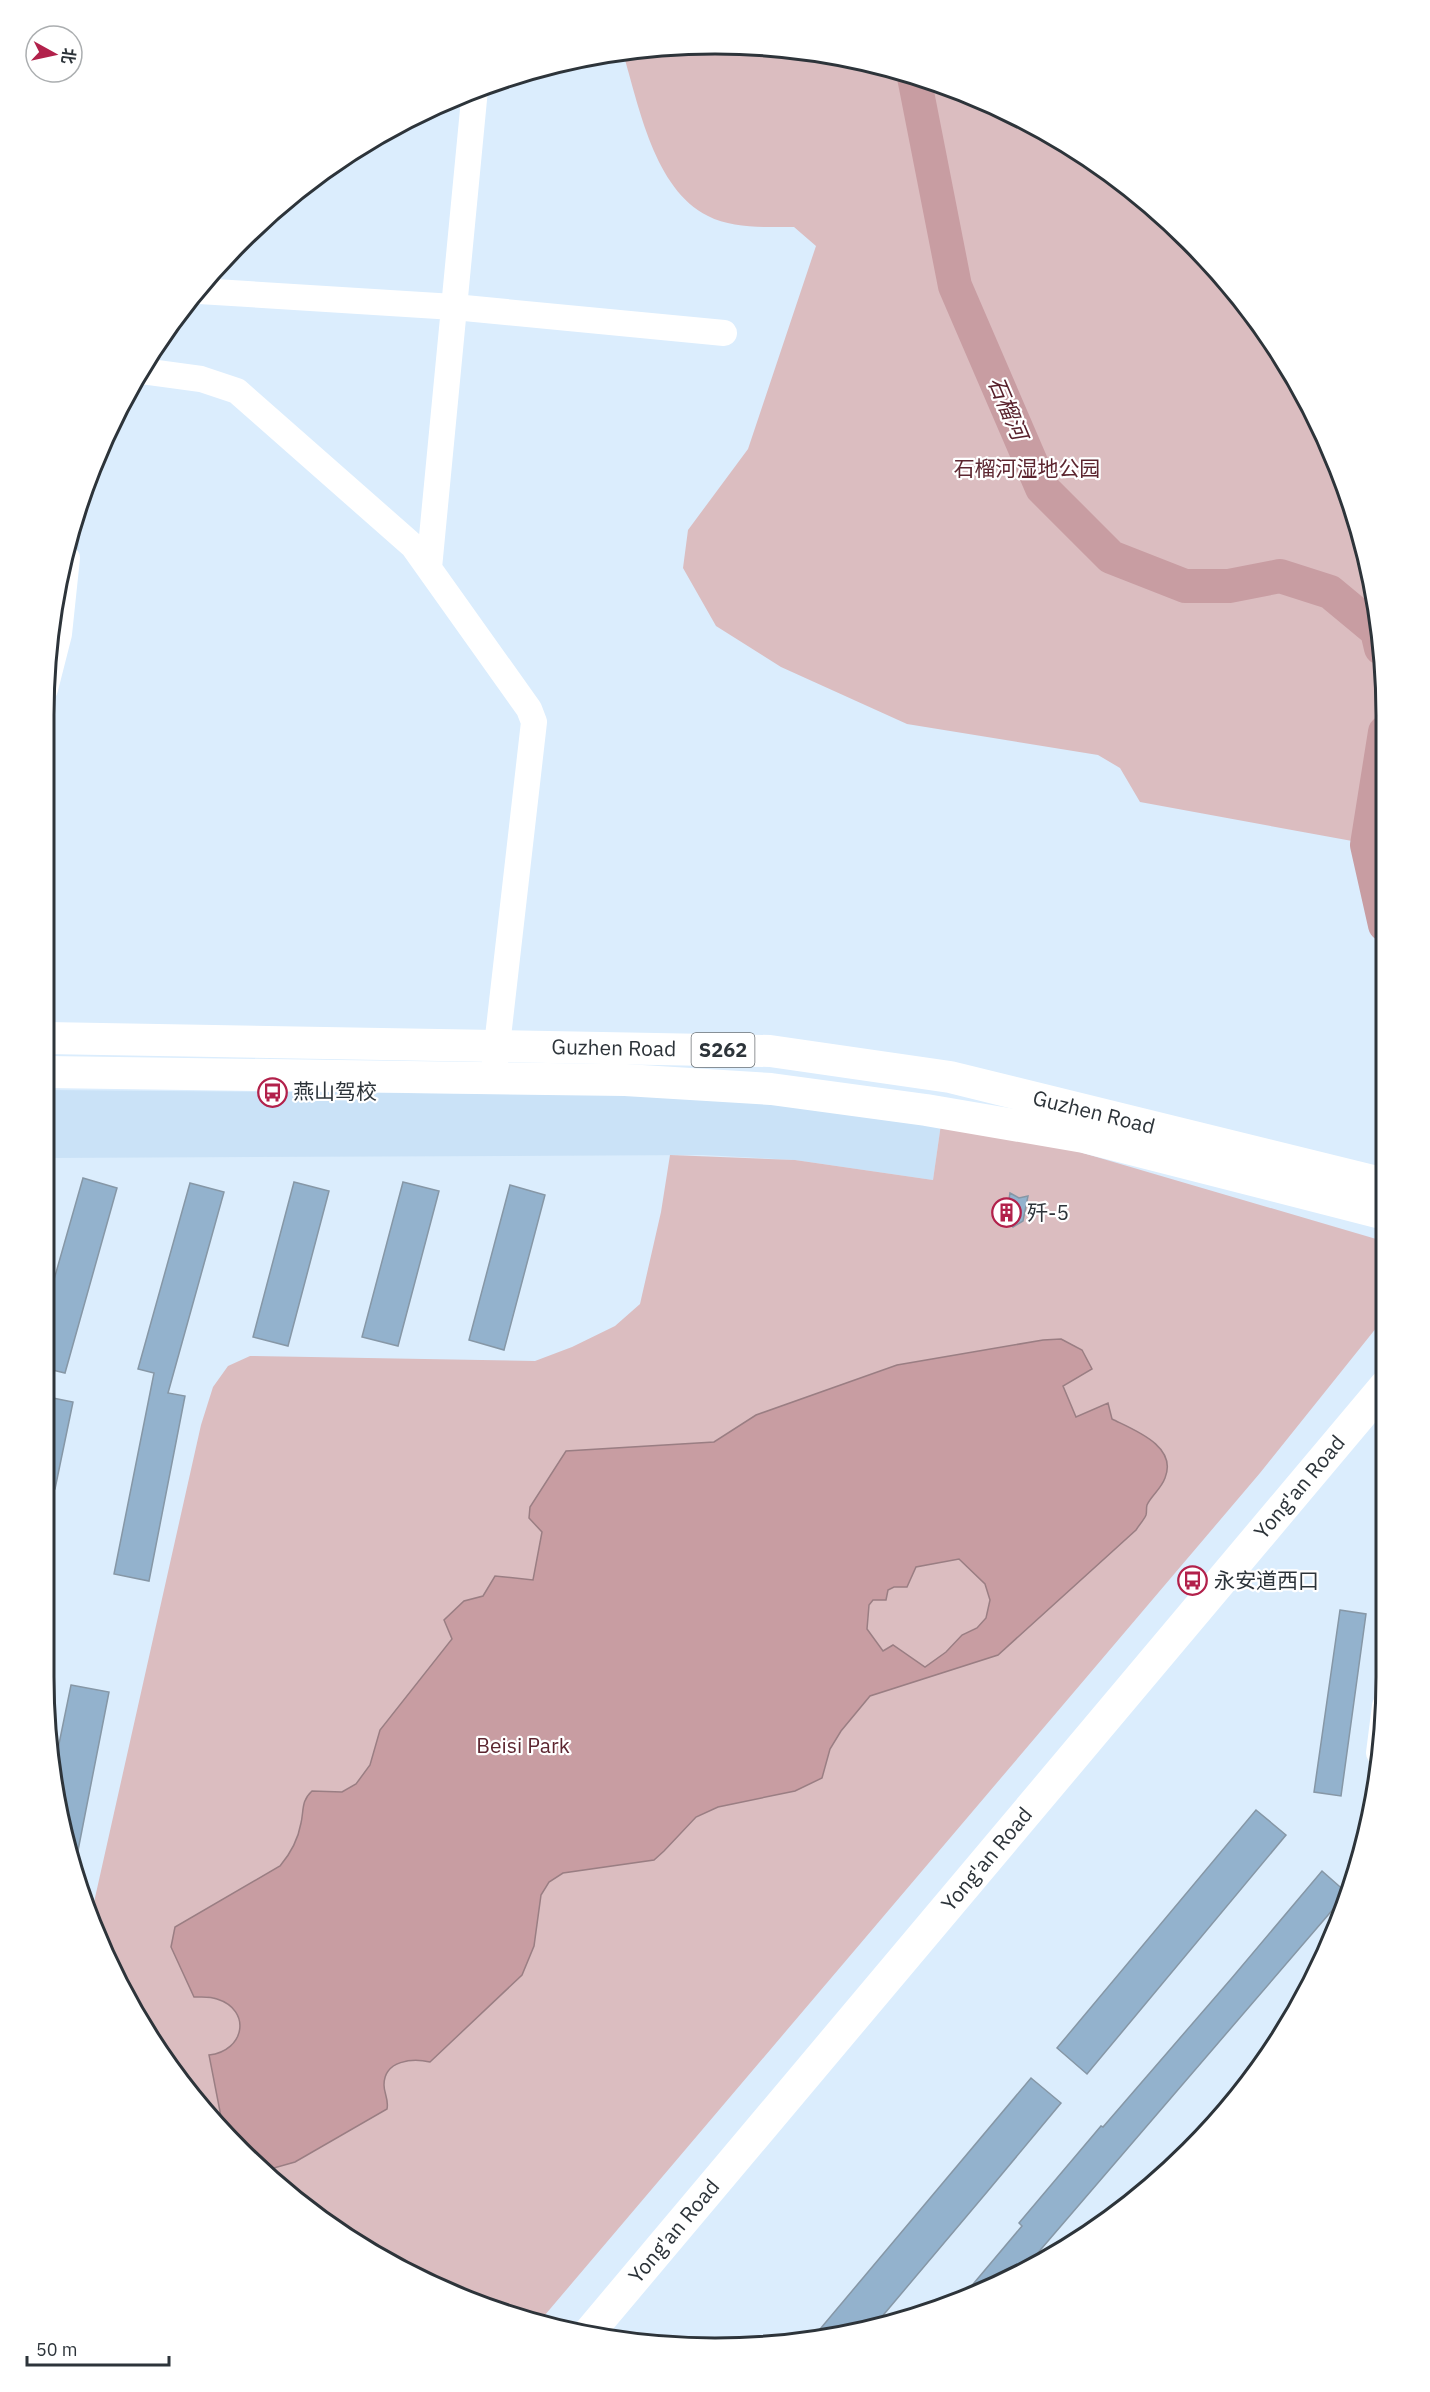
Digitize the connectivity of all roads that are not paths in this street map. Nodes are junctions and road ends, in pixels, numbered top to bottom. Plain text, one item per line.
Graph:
1 (475, 99) edge
2 (208, 292) edge
3 (454, 307) junction
4 (724, 333) dead end
5 (150, 373) edge
6 (429, 568) junction
7 (54, 1038) edge
8 (497, 1045) junction
9 (54, 1072) edge
10 (493, 1078) junction
11 (1376, 1182) edge
12 (1376, 1212) edge
13 (1376, 1397) edge
14 (594, 2326) edge

1 - 3 street
2 - 3 street
3 - 4 street
3 - 6 street
5 - 6 street
6 - 8 street
7 - 8 main road, Guzhen Road / S262
8 - 10 street
8 - 11 main road, Guzhen Road / S262
9 - 10 main road, Guzhen Road / S262
10 - 12 main road, Guzhen Road / S262
13 - 14 main road, Yong'an Road

